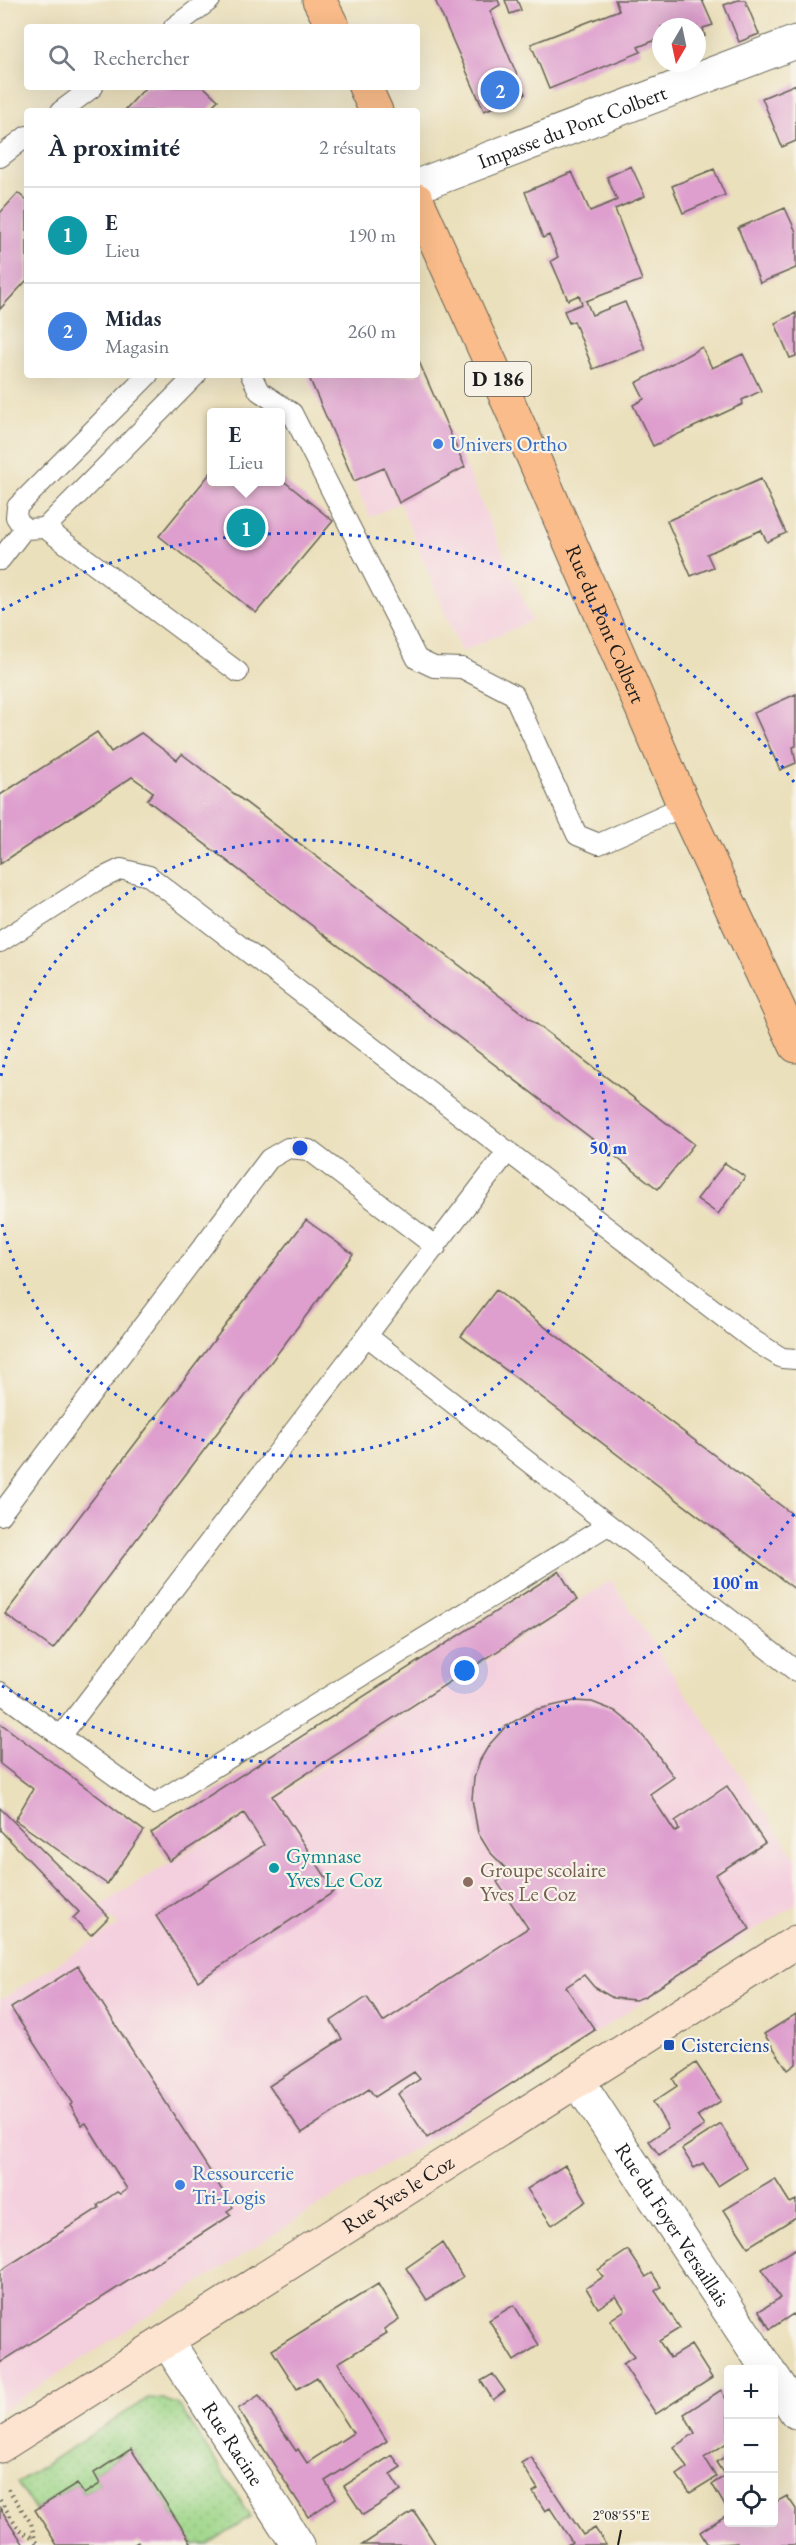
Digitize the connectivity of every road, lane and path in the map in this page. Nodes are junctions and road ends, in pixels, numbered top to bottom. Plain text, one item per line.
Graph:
1 (210, 0) edge
2 (319, 0) edge
3 (339, 0) edge
4 (178, 24) edge
5 (331, 24) edge
6 (344, 24) edge
7 (796, 42) edge
8 (89, 90) edge
9 (366, 90) edge
10 (65, 108) edge
11 (375, 108) edge
12 (24, 138) edge
13 (0, 157) edge
14 (420, 185) edge
15 (420, 207) edge
16 (144, 378) edge
17 (193, 378) edge
18 (252, 378) edge
19 (284, 408) edge
20 (285, 408) edge
21 (8, 505) edge
22 (45, 528) junction
23 (24, 529) junction
24 (0, 560) edge
25 (238, 672) dead end
26 (684, 806) junction
27 (0, 942) edge
28 (796, 1046) edge
29 (508, 1151) junction
30 (436, 1247) junction
31 (367, 1336) junction
32 (796, 1359) edge
33 (0, 1515) edge
34 (608, 1525) junction
35 (796, 1671) edge
36 (0, 1692) edge
37 (61, 1736) junction
38 (796, 1942) edge
39 (578, 2081) junction
40 (167, 2341) junction
41 (765, 2365) edge
42 (778, 2384) edge
43 (796, 2412) edge
44 (0, 2446) edge
45 (8, 2489) dead end
46 (0, 2500) edge
47 (35, 2539) junction
48 (39, 2545) edge
49 (298, 2545) edge

1 - 4 lane
2 - 5 main road
3 - 6 main road
7 - 14 street, Impasse du Pont Colbert
8 - 10 lane
9 - 11 main road
12 - 13 lane
15 - 26 main road, Rue du Pont Colbert / D 186
16 - 21 lane
17 - 22 lane
18 - 19 lane
20 - 26 lane
21 - 23 lane
22 - 23 lane
22 - 25 lane
23 - 24 lane
26 - 28 main road, Rue du Pont Colbert / D 186
27 - 29 lane
29 - 30 lane
29 - 32 lane
30 - 31 lane
30 - 33 lane
31 - 34 lane
31 - 37 lane
34 - 35 lane
34 - 37 lane
36 - 37 lane
38 - 39 main road, Rue Yves le Coz
39 - 40 main road, Rue Yves le Coz
39 - 41 street, Rue du Foyer Versaillais
40 - 44 main road, Rue Yves le Coz
40 - 49 street, Rue Racine
42 - 43 street
45 - 47 path
46 - 47 path
47 - 48 path

